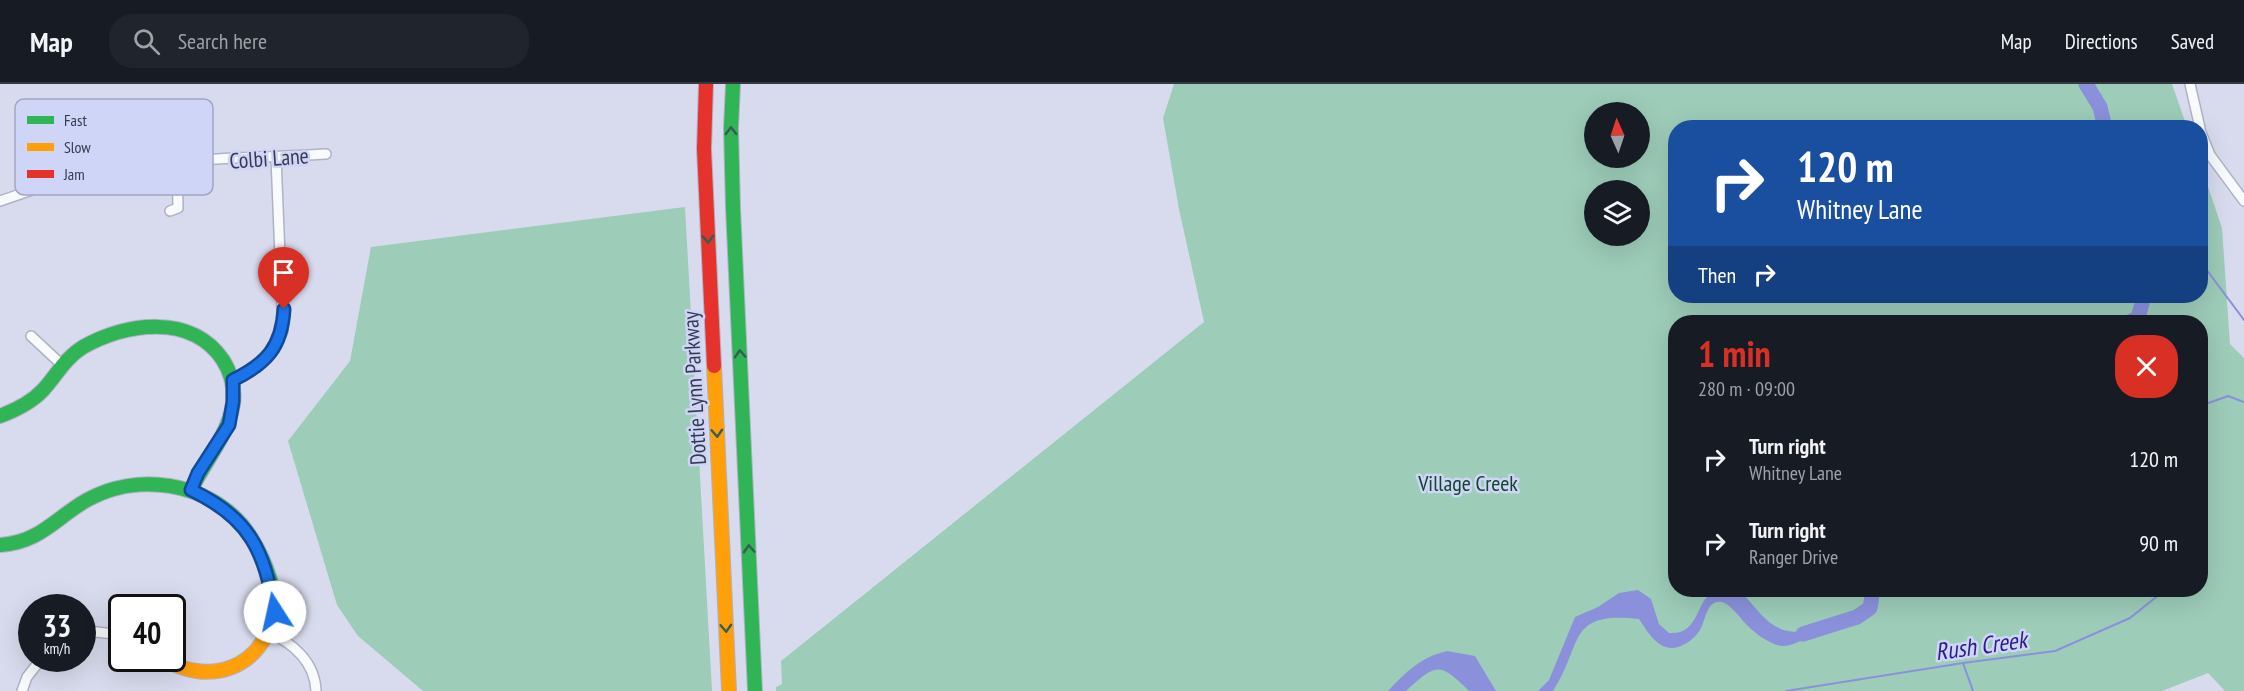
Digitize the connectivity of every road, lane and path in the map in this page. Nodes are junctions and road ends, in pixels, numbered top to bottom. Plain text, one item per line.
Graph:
1 (706, 84) edge
2 (733, 84) edge
3 (2190, 84) edge
4 (2198, 120) edge
5 (2208, 150) edge
6 (326, 154) dead end
7 (276, 158) junction
8 (213, 161) edge
9 (732, 179) junction
10 (705, 180) junction
11 (17, 195) edge
12 (178, 195) edge
13 (0, 201) edge
14 (2244, 201) edge
15 (170, 212) dead end
16 (31, 336) dead end
17 (61, 364) junction
18 (233, 380) junction
19 (0, 416) edge
20 (191, 490) junction
21 (0, 545) edge
22 (268, 632) junction
23 (186, 669) edge
24 (31, 672) edge
25 (22, 691) edge
26 (316, 691) edge
27 (729, 691) edge
28 (755, 691) edge

1 - 10 main road, Dottie Lynn Parkway
9 -> 2 main road, Dottie Lynn Parkway
3 - 4 street
5 - 14 street
6 - 7 street, Colbi Lane
7 - 8 street, Colbi Lane
7 - 18 street
9 - 10 main road
28 -> 9 main road, Dottie Lynn Parkway
10 -> 27 main road, Dottie Lynn Parkway
11 - 13 street, Colbi Lane
12 - 15 street
16 - 17 street
17 - 18 main road
17 - 19 main road
18 - 20 main road
20 - 21 main road
20 - 22 main road
22 - 23 main road
22 - 26 street
24 - 25 street

